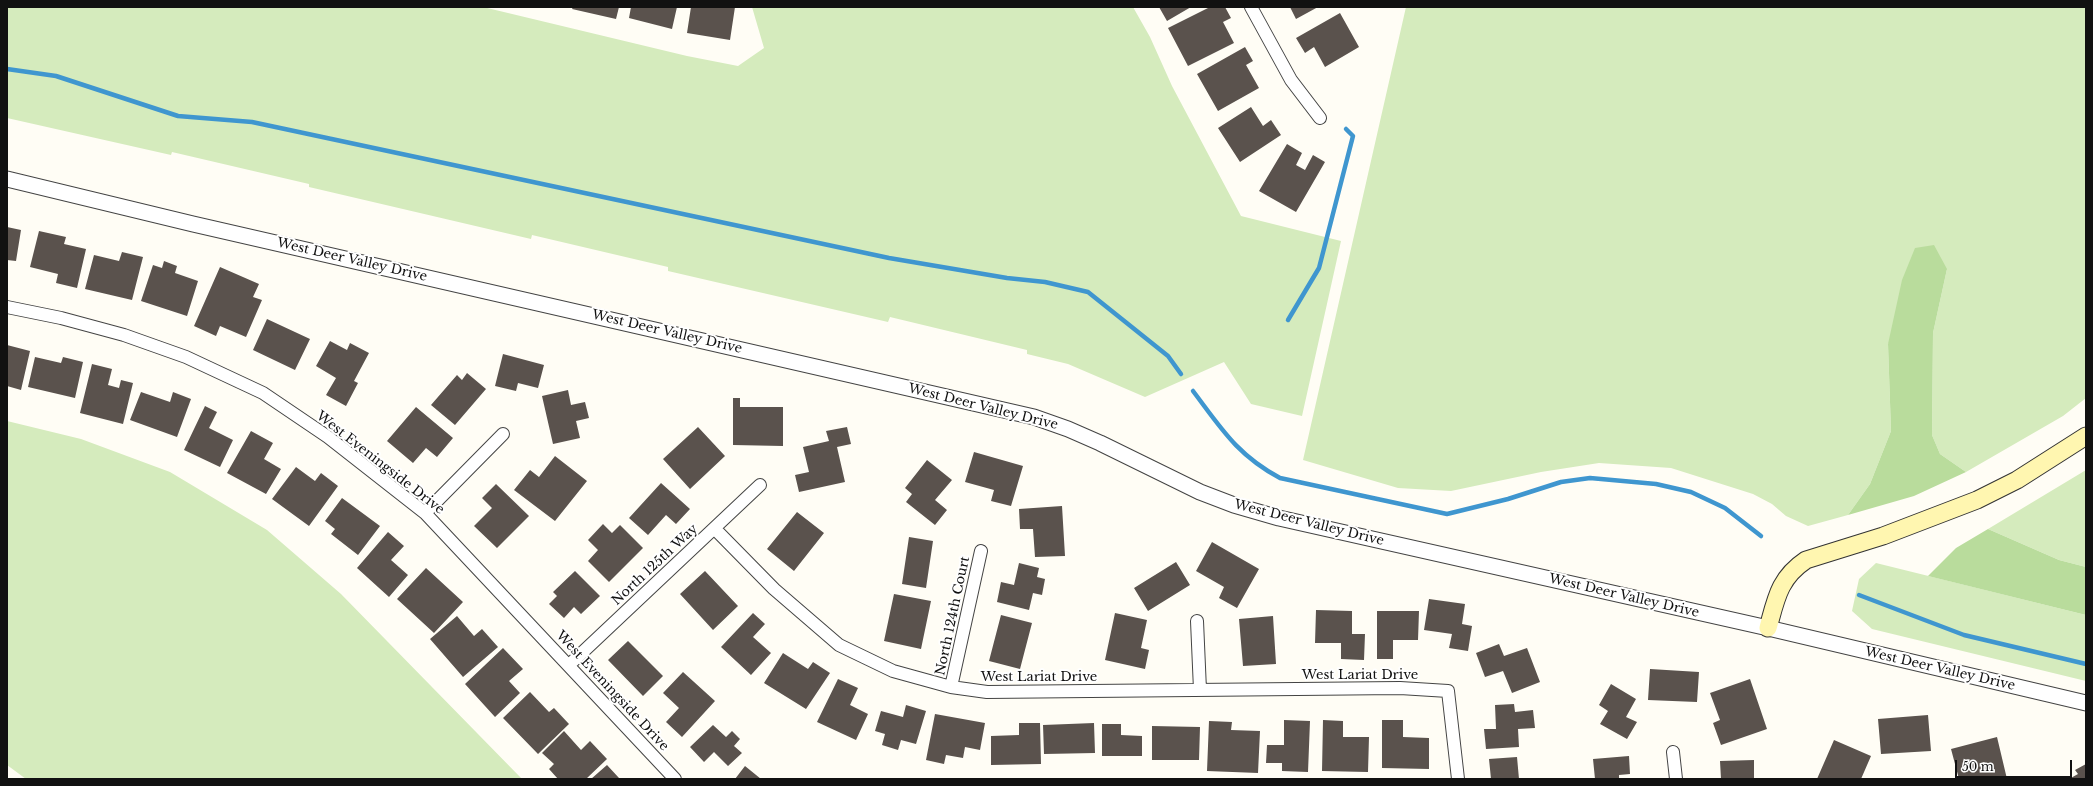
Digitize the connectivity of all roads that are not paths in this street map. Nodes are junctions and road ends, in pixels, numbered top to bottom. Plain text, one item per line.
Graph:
1 (1251, 7) edge
2 (1320, 118) dead end
3 (7, 179) edge
4 (7, 307) edge
5 (502, 434) dead end
6 (2086, 436) edge
7 (760, 485) dead end
8 (425, 513) junction
9 (715, 528) junction
10 (981, 552) dead end
11 (1197, 621) dead end
12 (1768, 628) junction
13 (570, 665) junction
14 (951, 687) junction
15 (1200, 690) junction
16 (2086, 703) edge
17 (1673, 752) dead end
18 (675, 779) edge
19 (1458, 779) edge
20 (1676, 779) edge

1 - 2 street
3 - 12 street, West Deer Valley Drive
4 - 8 street, West Eveningside Drive
5 - 8 street
6 - 12 main road
7 - 9 street, North 125th Way
8 - 13 street, West Eveningside Drive
9 - 13 street, North 125th Way
9 - 14 street, West Lariat Drive
10 - 14 street, North 124th Court
11 - 15 street
12 - 16 street, West Deer Valley Drive
13 - 18 street, West Eveningside Drive
14 - 15 street, West Lariat Drive
15 - 19 street, West Lariat Drive
17 - 20 street

